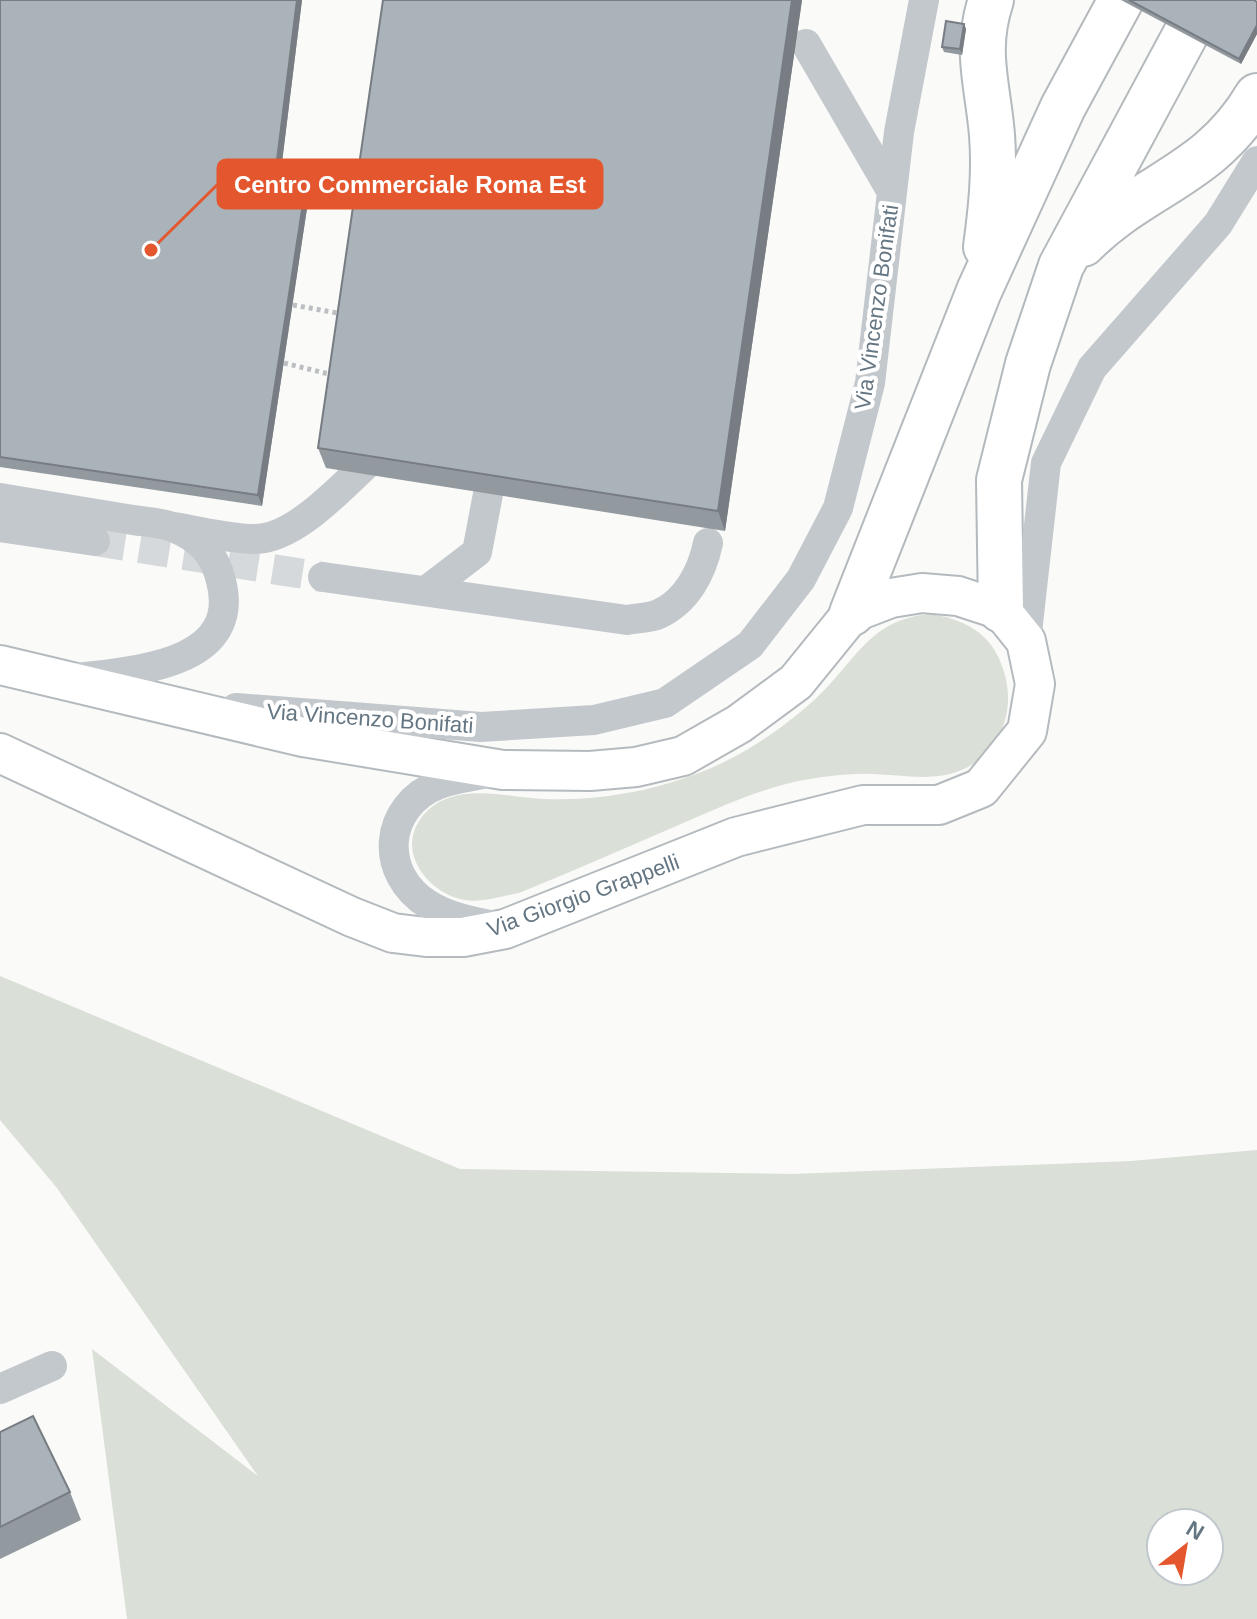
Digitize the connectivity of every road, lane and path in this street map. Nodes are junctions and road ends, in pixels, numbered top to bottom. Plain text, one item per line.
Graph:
1 (924, 0) edge
2 (991, 0) edge
3 (1121, 0) edge
4 (1204, 0) edge
5 (806, 44) dead end
6 (1257, 96) edge
7 (1257, 161) edge
8 (892, 192) junction
9 (1061, 266) junction
10 (979, 291) junction
11 (293, 305) edge
12 (349, 315) edge
13 (284, 363) edge
14 (344, 378) edge
15 (415, 467) edge
16 (492, 486) edge
17 (0, 498) edge
18 (705, 525) edge
19 (0, 527) edge
20 (174, 527) junction
21 (95, 541) tunnel mouth
22 (323, 577) tunnel mouth
23 (426, 591) junction
24 (852, 613) junction
25 (1014, 626) junction
26 (0, 665) edge
27 (65, 680) junction
28 (156, 702) junction
29 (0, 753) edge
30 (503, 770) junction
31 (0, 782) edge
32 (132, 815) junction
33 (505, 929) junction
34 (52, 1366) dead end
35 (0, 1389) edge

1 - 8 street, Via Vincenzo Bonifati
2 - 10 highway
3 - 10 highway
4 - 9 highway
5 - 8 street
6 - 9 highway
7 - 25 street
8 - 28 street, Via Vincenzo Bonifati
9 - 25 highway
10 - 24 highway
11 - 12 path
13 - 14 path
15 - 20 street
16 - 23 street
17 - 20 street
18 - 23 street
19 - 21 street
20 - 27 street
22 - 23 street
24 - 25 main road
24 - 30 main road
25 - 33 main road, Via Giorgio Grappelli
26 - 27 main road
27 - 28 main road
28 - 30 main road
29 - 32 main road, Via Giorgio Grappelli
30 - 33 street
31 - 32 main road
32 - 33 main road, Via Giorgio Grappelli
34 - 35 street

